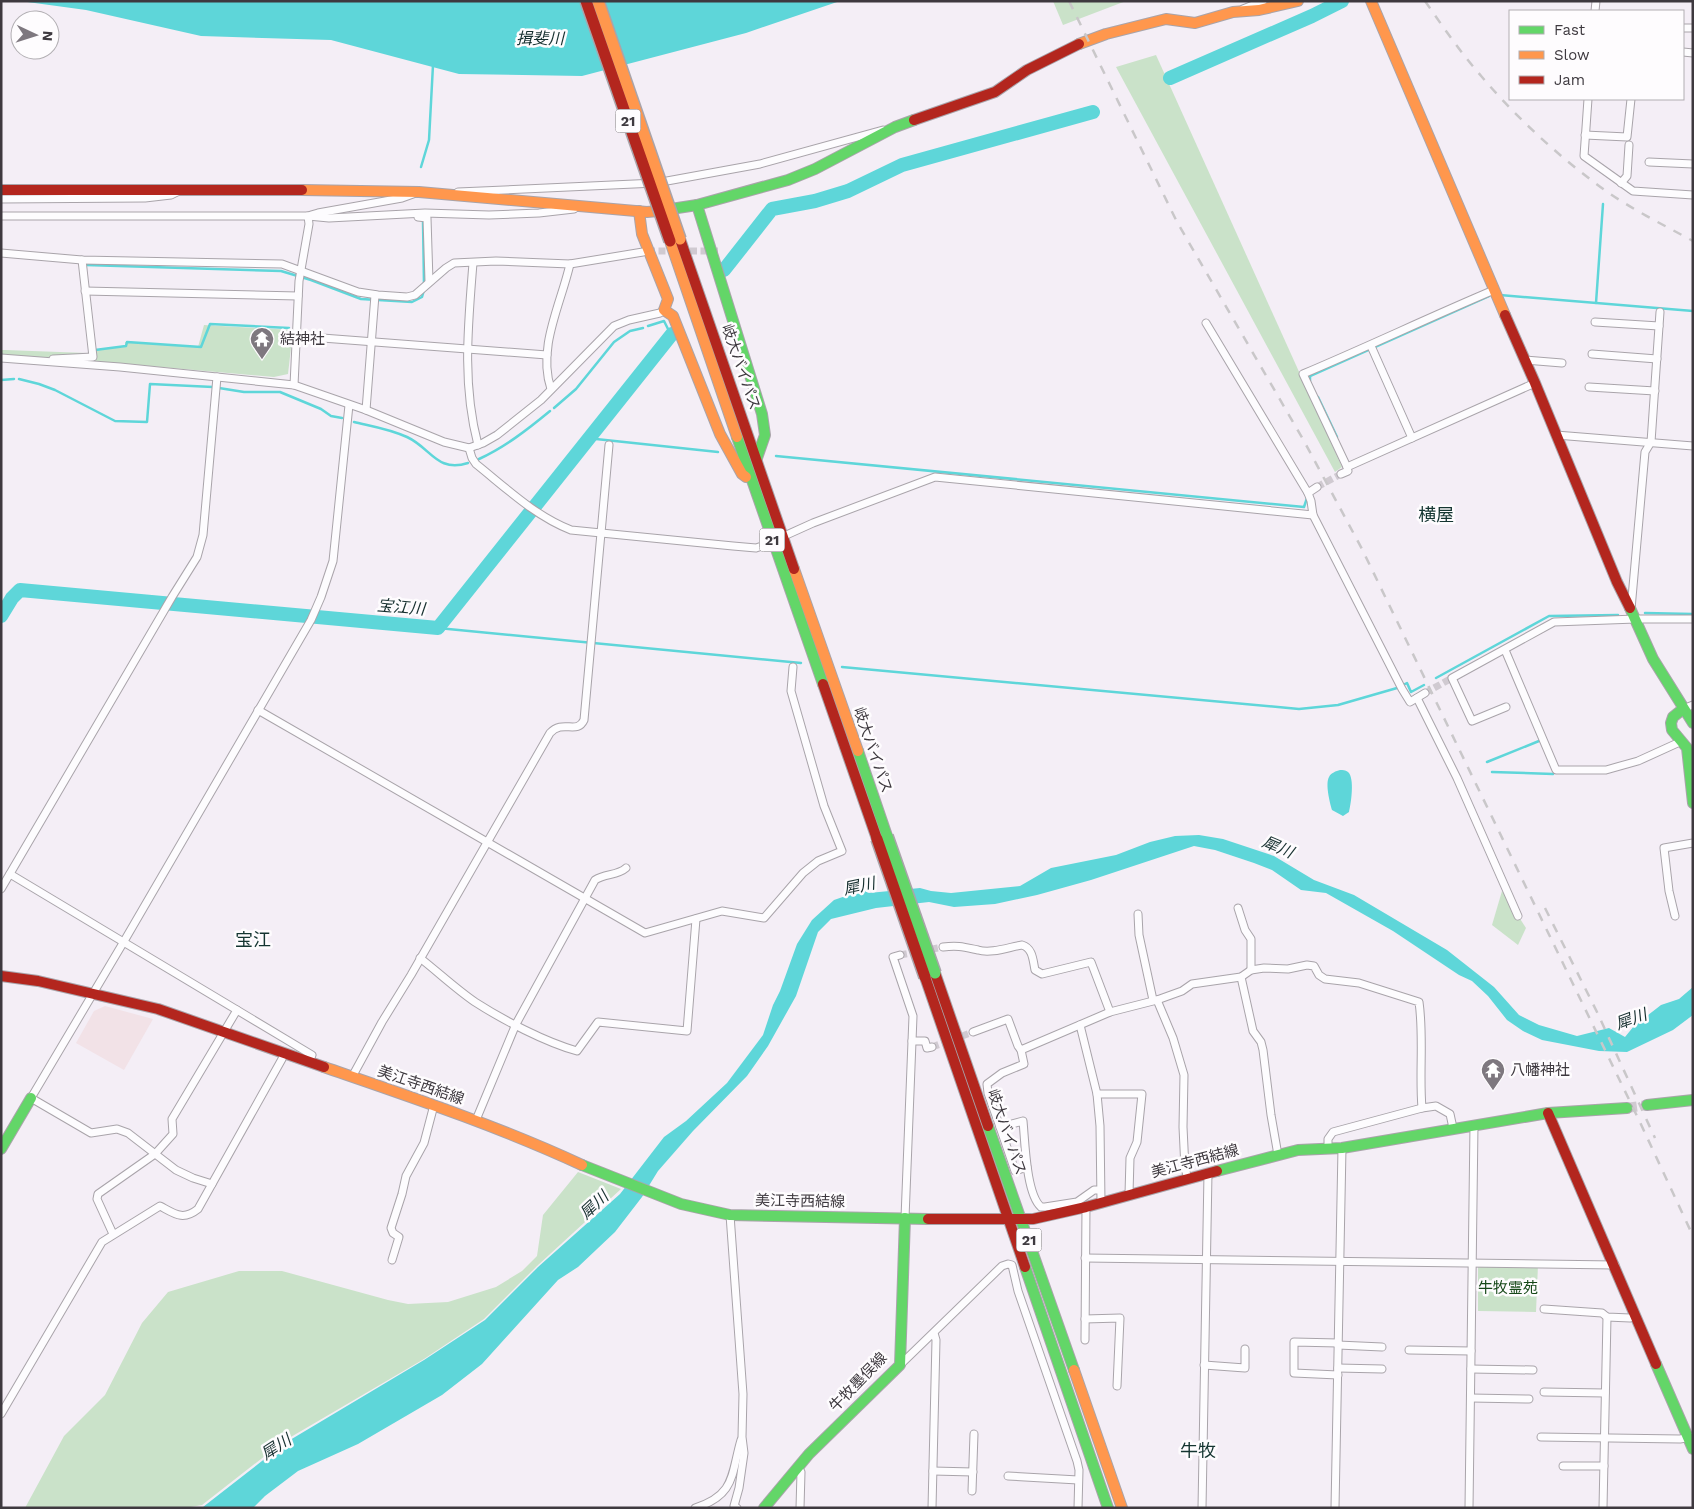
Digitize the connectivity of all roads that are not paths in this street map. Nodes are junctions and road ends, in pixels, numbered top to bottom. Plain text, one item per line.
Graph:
1 (586, 1) edge
2 (598, 1) edge
3 (1264, 1) edge
4 (1298, 1) edge
5 (1371, 1) edge
6 (1233, 12) junction
7 (1588, 100) edge
8 (1631, 100) edge
9 (895, 127) junction
10 (1585, 135) junction
11 (1629, 145) dead end
12 (1649, 162) dead end
13 (1693, 164) edge
14 (1621, 183) junction
15 (1, 190) edge
16 (181, 190) junction
17 (419, 192) junction
18 (448, 194) junction
19 (1693, 194) edge
20 (1, 199) edge
21 (697, 205) junction
22 (586, 206) junction
23 (639, 211) junction
24 (404, 214) junction
25 (1, 216) edge
26 (308, 216) junction
27 (675, 240) junction
28 (643, 252) tunnel mouth
29 (1, 253) edge
30 (82, 260) junction
31 (473, 263) junction
32 (570, 264) junction
33 (301, 271) junction
34 (429, 281) junction
35 (85, 290) junction
36 (1494, 290) junction
37 (375, 295) junction
38 (298, 296) junction
39 (664, 310) junction
40 (1660, 312) dead end
41 (1595, 322) dead end
42 (1206, 323) dead end
43 (1659, 326) junction
44 (296, 336) junction
45 (372, 342) junction
46 (1371, 346) junction
47 (467, 348) junction
48 (1592, 354) dead end
49 (547, 355) junction
50 (1, 358) edge
51 (1657, 359) junction
52 (1525, 360) junction
53 (39, 361) junction
54 (1562, 363) dead end
55 (217, 377) junction
56 (1535, 383) junction
57 (294, 385) junction
58 (1589, 387) dead end
59 (551, 389) junction
60 (1654, 391) junction
61 (349, 405) junction
62 (366, 410) junction
63 (1556, 435) junction
64 (1412, 438) junction
65 (1651, 442) junction
66 (478, 445) junction
67 (609, 445) dead end
68 (1693, 446) edge
69 (469, 448) junction
70 (757, 458) junction
71 (1347, 467) junction
72 (1341, 474) tunnel mouth
73 (752, 482) junction
74 (1317, 487) tunnel mouth
75 (1308, 493) junction
76 (1313, 515) junction
77 (602, 533) junction
78 (784, 535) junction
79 (772, 541) junction
80 (1634, 614) junction
81 (1693, 619) edge
82 (1505, 650) junction
83 (793, 667) dead end
84 (1425, 693) tunnel mouth
85 (1417, 698) junction
86 (1506, 707) dead end
87 (1688, 707) edge
88 (258, 710) junction
89 (1693, 723) edge
90 (1682, 741) junction
91 (1693, 803) edge
92 (882, 838) junction
93 (487, 842) junction
94 (1693, 843) edge
95 (626, 868) dead end
96 (10, 874) junction
97 (1, 889) edge
98 (584, 899) junction
99 (1238, 908) dead end
100 (1138, 914) dead end
101 (1518, 916) dead end
102 (1675, 916) dead end
103 (696, 919) junction
104 (124, 943) junction
105 (943, 948) tunnel mouth
106 (900, 955) dead end
107 (420, 958) junction
108 (1251, 970) junction
109 (930, 975) junction
110 (1, 976) edge
111 (1241, 977) junction
112 (94, 994) junction
113 (1155, 1000) junction
114 (237, 1010) junction
115 (1110, 1012) junction
116 (516, 1024) junction
117 (1080, 1025) junction
118 (225, 1032) junction
119 (973, 1032) tunnel mouth
120 (912, 1041) junction
121 (932, 1047) tunnel mouth
122 (1021, 1050) junction
123 (284, 1053) junction
124 (310, 1062) junction
125 (352, 1076) junction
126 (1097, 1094) junction
127 (31, 1098) junction
128 (1693, 1100) edge
129 (434, 1105) junction
130 (1647, 1105) tunnel mouth
131 (1422, 1108) junction
132 (1627, 1108) tunnel mouth
133 (1548, 1113) junction
134 (476, 1120) junction
135 (1474, 1124) junction
136 (1000, 1127) junction
137 (1453, 1128) junction
138 (1328, 1148) junction
139 (1342, 1148) junction
140 (1, 1149) edge
141 (155, 1154) junction
142 (1278, 1155) junction
143 (1027, 1167) junction
144 (1208, 1173) junction
145 (1188, 1178) junction
146 (212, 1184) junction
147 (1100, 1190) junction
148 (1129, 1194) junction
149 (1101, 1202) junction
150 (1086, 1207) junction
151 (730, 1215) junction
152 (905, 1218) junction
153 (1008, 1220) junction
154 (1021, 1220) junction
155 (113, 1234) junction
156 (1084, 1258) junction
157 (1206, 1259) junction
158 (392, 1260) dead end
159 (1340, 1262) junction
160 (1473, 1262) junction
161 (1615, 1265) junction
162 (1544, 1309) dead end
163 (1636, 1316) junction
164 (1607, 1317) junction
165 (1084, 1318) junction
166 (934, 1333) junction
167 (1084, 1340) dead end
168 (1338, 1344) junction
169 (1382, 1347) dead end
170 (1245, 1349) dead end
171 (1409, 1350) dead end
172 (1472, 1351) junction
173 (900, 1365) junction
174 (1204, 1366) junction
175 (1382, 1369) dead end
176 (1471, 1369) junction
177 (1533, 1370) dead end
178 (1338, 1372) junction
179 (1117, 1386) dead end
180 (1544, 1392) dead end
181 (1605, 1393) junction
182 (1471, 1398) junction
183 (1529, 1399) dead end
184 (1, 1414) edge
185 (974, 1434) dead end
186 (1542, 1437) dead end
187 (1690, 1437) edge
188 (742, 1438) junction
189 (1604, 1439) junction
190 (1693, 1449) edge
191 (1563, 1466) dead end
192 (1604, 1466) junction
193 (798, 1467) junction
194 (933, 1471) junction
195 (973, 1472) junction
196 (1010, 1475) dead end
197 (1078, 1480) junction
198 (972, 1491) dead end
199 (695, 1508) edge
200 (737, 1508) edge
201 (764, 1508) edge
202 (800, 1508) edge
203 (932, 1508) edge
204 (1078, 1508) edge
205 (1108, 1508) edge
206 (1122, 1508) edge
207 (1202, 1508) edge
208 (1335, 1508) edge
209 (1468, 1508) edge
210 (1603, 1508) edge

1 - 27 main road, 岐大バイパス / 21, bridge
2 - 27 main road, 岐大バイパス / 21, bridge
3 - 6 street
4 - 6 main road
5 - 36 main road
6 - 9 main road
7 - 10 street
8 - 10 street
9 - 18 street
9 - 21 main road
10 - 14 street
11 - 14 street
12 - 13 street
14 - 19 street
15 - 16 main road
16 - 17 main road
16 - 20 street
17 - 18 main road
17 - 26 street
18 - 22 main road
21 - 23 main road
21 - 70 main road
22 - 23 main road
22 - 24 street
23 - 39 main road
24 - 26 street
24 - 34 street
25 - 26 street
26 - 33 street
27 - 70 main road, 岐大バイパス / 21
27 - 73 main road, 岐大バイパス / 21
28 - 32 street
29 - 30 street
30 - 33 street
30 - 35 street
31 - 32 street
31 - 34 street
31 - 47 street
32 - 49 street
33 - 37 street
33 - 38 street
34 - 37 street
35 - 38 street
35 - 53 street
36 - 46 street
36 - 52 main road
37 - 45 street
38 - 44 street
39 - 59 street
39 - 73 main road
40 - 43 street
41 - 43 street
42 - 75 street
43 - 51 street
44 - 45 street
44 - 57 street
45 - 47 street
45 - 62 street
46 - 64 street
46 - 71 street
47 - 49 street
47 - 66 street
48 - 51 street
49 - 59 street
50 - 53 street
51 - 60 street
52 - 54 street
52 - 56 main road
53 - 55 street
55 - 57 street
55 - 96 street
56 - 63 main road
56 - 64 street
57 - 61 street
58 - 60 street
59 - 66 street
60 - 65 street
61 - 62 street
61 - 88 street
62 - 69 street
63 - 65 street
63 - 80 main road
64 - 71 street
65 - 68 street
65 - 80 street
66 - 69 street
67 - 77 street
69 - 77 street
70 - 78 main road, 岐大バイパス / 21
71 - 72 street
73 - 79 main road, 岐大バイパス / 21
74 - 75 street
75 - 76 street
76 - 78 street
76 - 85 street
77 - 79 street
77 - 93 street
78 - 79 street
78 - 92 main road, 岐大バイパス / 21
79 - 92 main road, 岐大バイパス / 21
80 - 81 street
80 - 82 street
80 - 87 main road
82 - 86 street
82 - 90 street
83 - 103 street
84 - 85 street
85 - 101 street
87 - 89 main road
87 - 90 main road
88 - 93 street
88 - 104 street
90 - 91 main road
92 - 109 main road, 岐大バイパス / 21, bridge
93 - 98 street
93 - 107 street
94 - 102 street
95 - 98 street
96 - 97 street
96 - 104 street
98 - 103 street
98 - 116 street
99 - 108 street
100 - 113 street
103 - 116 street
104 - 112 street
104 - 114 street
105 - 115 street
106 - 120 street
107 - 116 street
107 - 125 street
108 - 111 street
108 - 131 street
109 - 153 main road, 岐大バイパス / 21
109 - 154 main road, 岐大バイパス / 21
110 - 112 main road, 美江寺西結線
111 - 113 street
111 - 142 street
112 - 118 main road, 美江寺西結線
112 - 127 street
113 - 115 street
113 - 145 street
114 - 118 street
114 - 124 street
115 - 117 street
116 - 134 street
117 - 122 street
117 - 126 street
118 - 123 main road, 美江寺西結線
118 - 141 street
119 - 122 street
120 - 121 street
120 - 152 street
122 - 136 street
123 - 124 main road, 美江寺西結線
123 - 146 street
124 - 125 main road, 美江寺西結線
125 - 129 main road, 美江寺西結線
126 - 147 street
126 - 148 street
127 - 140 main road
127 - 141 street
128 - 130 main road
129 - 134 main road, 美江寺西結線
129 - 158 street
131 - 137 street
131 - 138 street
132 - 133 main road, 美江寺西結線
133 - 135 main road, 美江寺西結線
133 - 161 main road
134 - 151 main road, 美江寺西結線
135 - 137 main road, 美江寺西結線
135 - 160 street
136 - 143 street
136 - 143 street
137 - 139 main road, 美江寺西結線
138 - 139 main road, 美江寺西結線
138 - 142 main road, 美江寺西結線
139 - 159 street
141 - 146 street
141 - 155 street
142 - 144 main road, 美江寺西結線
143 - 147 street
144 - 145 main road, 美江寺西結線
144 - 157 street
145 - 148 main road, 美江寺西結線
146 - 155 street
147 - 149 street
148 - 149 main road, 美江寺西結線
149 - 150 main road, 美江寺西結線
150 - 154 main road, 美江寺西結線
150 - 156 street
151 - 152 main road, 美江寺西結線
151 - 188 street
152 - 153 main road, 美江寺西結線
152 - 173 main road, 牛牧墨俣線
153 - 154 main road, 美江寺西結線
153 - 205 main road, 岐大バイパス / 21
154 - 206 main road, 岐大バイパス / 21
155 - 184 street
156 - 157 street
156 - 165 street
157 - 159 street
157 - 174 street
159 - 160 street
159 - 168 street
160 - 161 street
160 - 172 street
161 - 163 main road
162 - 164 street
163 - 164 street
163 - 187 main road
164 - 181 street
165 - 167 street
165 - 179 street
166 - 173 street
166 - 194 street
166 - 197 street
168 - 169 street
168 - 178 street
168 - 178 street
170 - 174 street
171 - 172 street
172 - 176 street
173 - 193 main road, 牛牧墨俣線
174 - 207 street
175 - 178 street
176 - 177 street
176 - 182 street
178 - 208 street
180 - 181 street
181 - 189 street
182 - 183 street
182 - 209 street
185 - 195 street
186 - 189 street
187 - 189 street
187 - 190 main road
188 - 199 street
188 - 200 street
189 - 192 street
191 - 192 street
192 - 210 street
193 - 201 main road, 牛牧墨俣線
193 - 202 street
194 - 195 street
194 - 203 street
195 - 198 street
196 - 197 street
197 - 204 street

